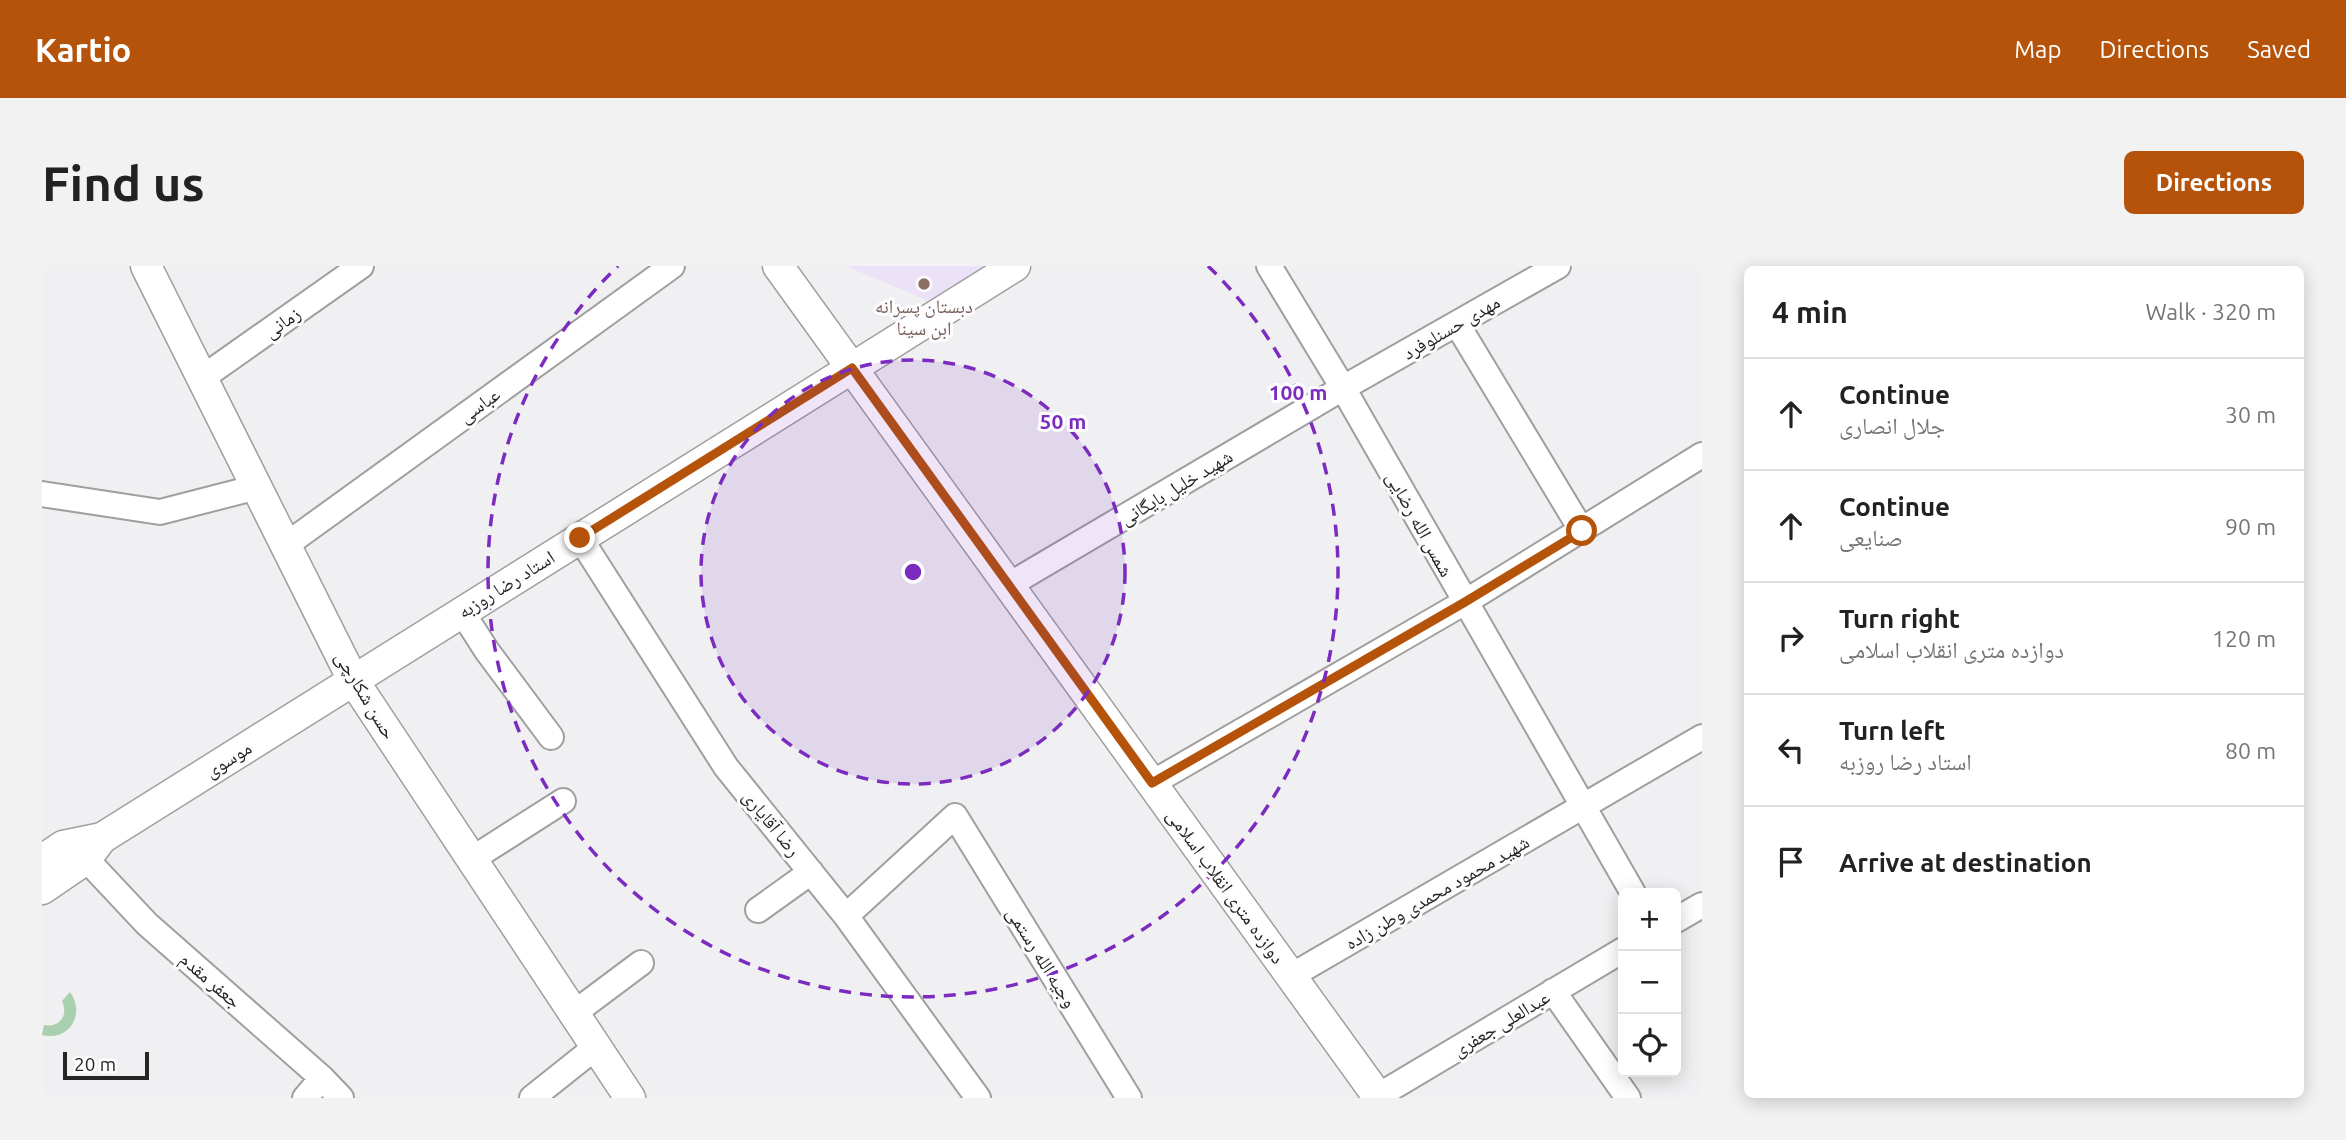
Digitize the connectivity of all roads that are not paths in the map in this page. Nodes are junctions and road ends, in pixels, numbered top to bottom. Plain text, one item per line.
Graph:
1 (146, 266) edge
2 (361, 266) edge
3 (673, 266) edge
4 (778, 266) edge
5 (1015, 266) edge
6 (1269, 266) edge
7 (1558, 266) edge
8 (1457, 324) junction
9 (852, 368) junction
10 (202, 378) junction
11 (1343, 388) junction
12 (1702, 455) edge
13 (257, 487) junction
14 (42, 494) edge
15 (1582, 531) junction
16 (580, 538) junction
17 (286, 545) junction
18 (1009, 585) junction
19 (1465, 602) junction
20 (462, 612) junction
21 (353, 680) junction
22 (551, 737) dead end
23 (1702, 737) edge
24 (1152, 783) junction
25 (563, 801) dead end
26 (1583, 808) junction
27 (94, 848) junction
28 (472, 859) junction
29 (42, 860) edge
30 (811, 872) junction
31 (1630, 888) edge
32 (42, 889) edge
33 (1702, 905) edge
34 (758, 910) dead end
35 (846, 916) junction
36 (1681, 917) edge
37 (1621, 951) edge
38 (642, 963) dead end
39 (1291, 976) junction
40 (1553, 991) junction
41 (574, 1013) junction
42 (596, 1048) junction
43 (322, 1078) junction
44 (1379, 1097) edge
45 (305, 1098) edge
46 (341, 1098) edge
47 (533, 1098) edge
48 (630, 1098) edge
49 (978, 1098) edge
50 (1129, 1098) edge
51 (1628, 1098) edge

1 - 10 street, حسن شکارچی
2 - 10 street, زمانی
3 - 17 street, عباسی
4 - 9 street, دوازده متری انقلاب اسلامی
5 - 9 street, استاد رضا روزبه
6 - 11 street, شمس الله رضایی
7 - 8 street, مهدی حسنلوفرد
8 - 11 street, مهدی حسنلوفرد
8 - 15 street
9 - 16 street, استاد رضا روزبه
9 - 18 street, دوازده متری انقلاب اسلامی
10 - 13 street, حسن شکارچی
11 - 18 street, شهید خلیل بایگانی
11 - 19 street, شمس الله رضایی
12 - 15 street
13 - 14 street
13 - 17 street, حسن شکارچی
15 - 19 street
16 - 20 street, استاد رضا روزبه
16 - 30 street, رضا آقایاری
17 - 21 street, حسن شکارچی
18 - 24 street, دوازده متری انقلاب اسلامی
19 - 24 street
19 - 26 street, شمس الله رضایی
20 - 21 street, استاد رضا روزبه
20 - 22 street
21 - 27 street, موسوی
21 - 28 street, حسن شکارچی
23 - 26 street, شهید محمود محمدی وطن زاده
24 - 39 street, دوازده متری انقلاب اسلامی
25 - 28 street
26 - 31 street, شمس الله رضایی
26 - 39 street, شهید محمود محمدی وطن زاده
27 - 29 street, موسوی
27 - 32 street, موسوی
27 - 43 street, جعفر مقدم
28 - 41 street, حسن شکارچی
30 - 34 street
30 - 35 street, رضا آقایاری
33 - 36 street
35 - 49 street, رضا آقایاری
35 - 50 street, وجیه الله رستمی
37 - 40 street, عبدالعلی جعفری
38 - 41 street
39 - 44 street, دوازده متری انقلاب اسلامی
40 - 44 street, عبدالعلی جعفری
40 - 51 street
41 - 42 street, حسن شکارچی
42 - 47 street
42 - 48 street, حسن شکارچی
43 - 45 street
43 - 46 street, جعفر مقدم

